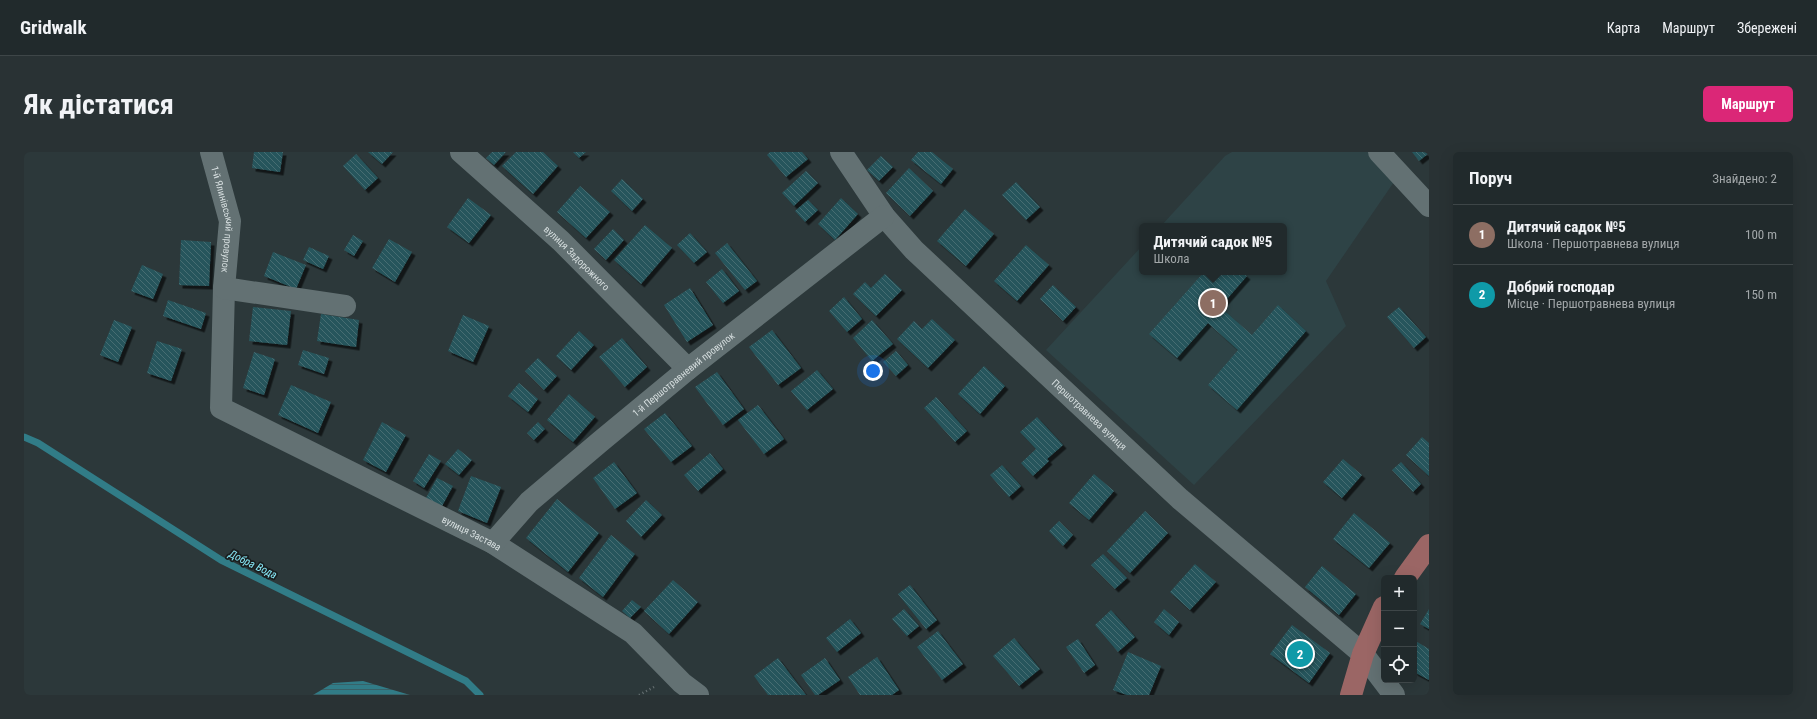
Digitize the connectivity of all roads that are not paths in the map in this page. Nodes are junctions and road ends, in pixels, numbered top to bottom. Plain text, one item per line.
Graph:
1 (212, 152) edge
2 (461, 152) edge
3 (841, 152) edge
4 (1379, 152) edge
5 (1429, 206) edge
6 (884, 216) junction
7 (224, 288) junction
8 (345, 306) dead end
9 (688, 369) junction
10 (221, 408) joint
11 (493, 543) junction
12 (1429, 545) edge
13 (1407, 575) edge
14 (1382, 611) edge
15 (1363, 654) junction
16 (698, 695) edge
17 (1351, 695) edge
18 (1394, 695) edge

1 - 7 street, 1-й Ялинівський провулок
2 - 9 street, вулиця Задорожного
3 - 6 street, Першотравнева вулиця
4 - 5 street
6 - 9 street, 1-й Першотравневий провулок
6 - 15 street, Першотравнева вулиця
7 - 8 street, 1-й Ялинівський провулок
7 - 10 street, 1-й Ялинівський провулок
9 - 11 street, 1-й Першотравневий провулок
10 - 11 street, вулиця Застава
11 - 16 street, вулиця Застава
12 - 13 main road
14 - 15 main road
15 - 17 main road
15 - 18 street, Першотравнева вулиця

